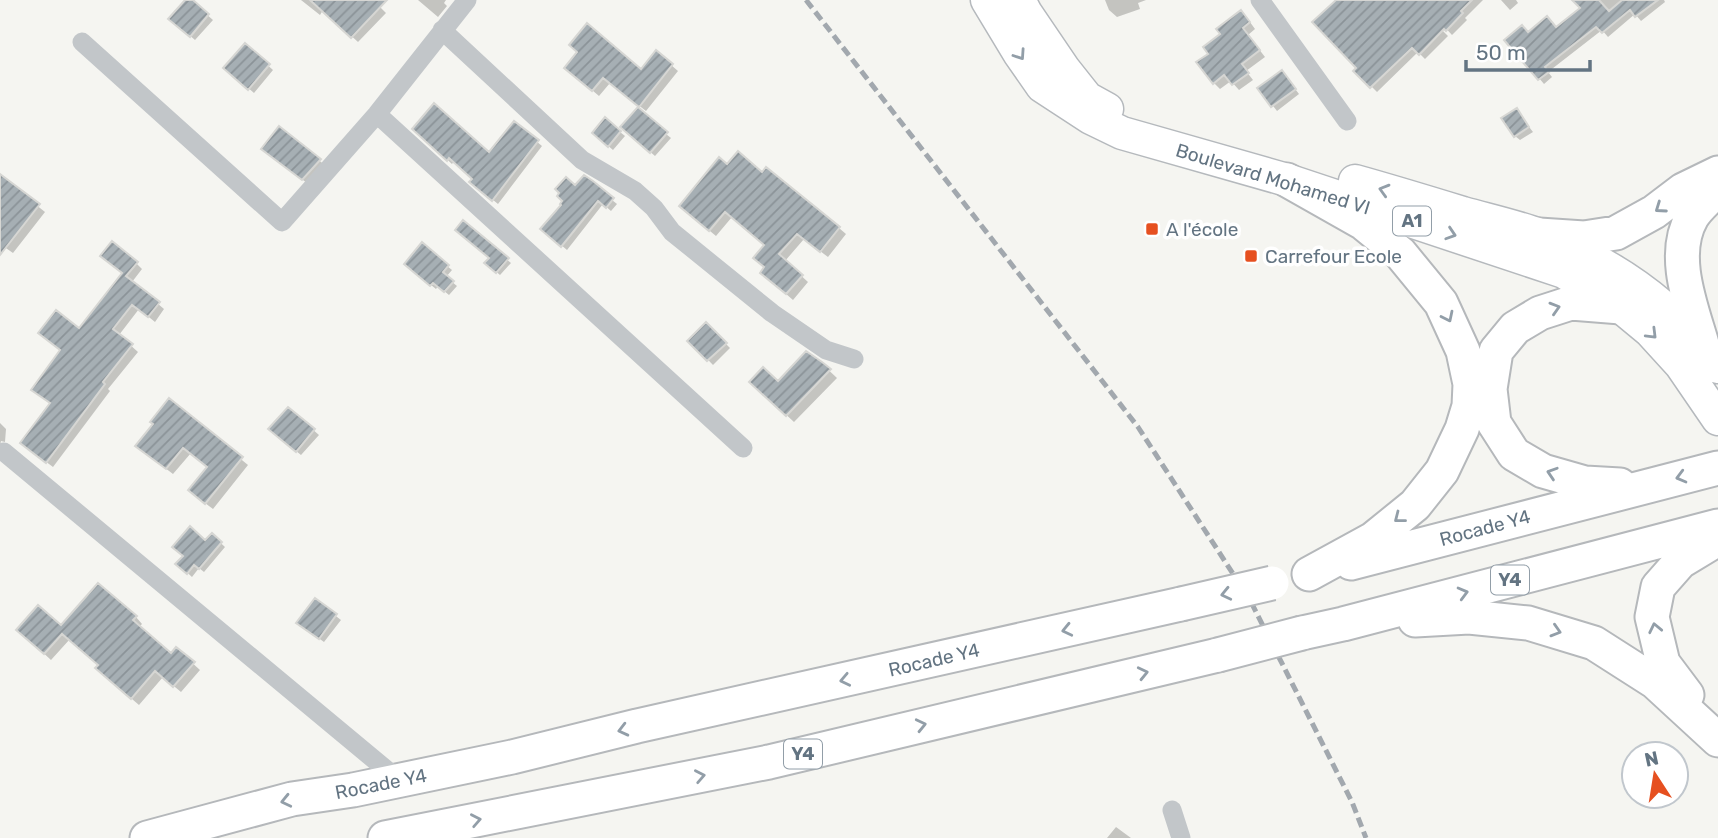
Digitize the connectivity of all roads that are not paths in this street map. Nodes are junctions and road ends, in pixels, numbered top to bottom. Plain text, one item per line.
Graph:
1 (467, 0) edge
2 (987, 0) edge
3 (1019, 0) edge
4 (1261, 0) edge
5 (442, 30) junction
6 (82, 42) dead end
7 (377, 114) junction
8 (1347, 121) dead end
9 (1718, 173) edge
10 (1287, 180) junction
11 (1718, 190) edge
12 (1539, 235) junction
13 (1621, 307) junction
14 (1710, 356) edge
15 (854, 359) dead end
16 (1716, 416) edge
17 (743, 448) dead end
18 (4, 453) dead end
19 (1718, 468) edge
20 (1643, 487) junction
21 (1718, 526) edge
22 (1718, 539) edge
23 (1309, 574) junction
24 (1343, 624) junction
25 (1718, 722) edge
26 (1718, 740) edge
27 (400, 781) junction
28 (1172, 810) dead end
29 (147, 838) edge
30 (385, 838) edge
31 (1181, 838) edge

1 - 5 street
2 -> 10 main road, Boulevard Mohamed VI / A1
12 -> 3 main road, Boulevard Mohamed VI / A1
4 - 8 street
5 - 7 street
5 - 15 street
6 - 7 street
7 - 17 street
9 -> 12 highway
10 -> 13 main road, Boulevard Mohamed VI / A1
10 -> 23 highway
11 - 14 highway
12 - 14 main road, Boulevard Mohamed VI / A1
13 -> 16 main road, Boulevard Mohamed VI / A1
20 -> 13 highway
18 - 27 street
19 -> 20 highway, Rocade Y4
20 - 23 highway, Rocade Y4
24 -> 21 highway, Y4
25 -> 22 highway
23 -> 27 highway, Rocade Y4, bridge
24 -> 26 highway
30 -> 24 highway, Y4, bridge
27 -> 29 highway, Rocade Y4
28 - 31 street

